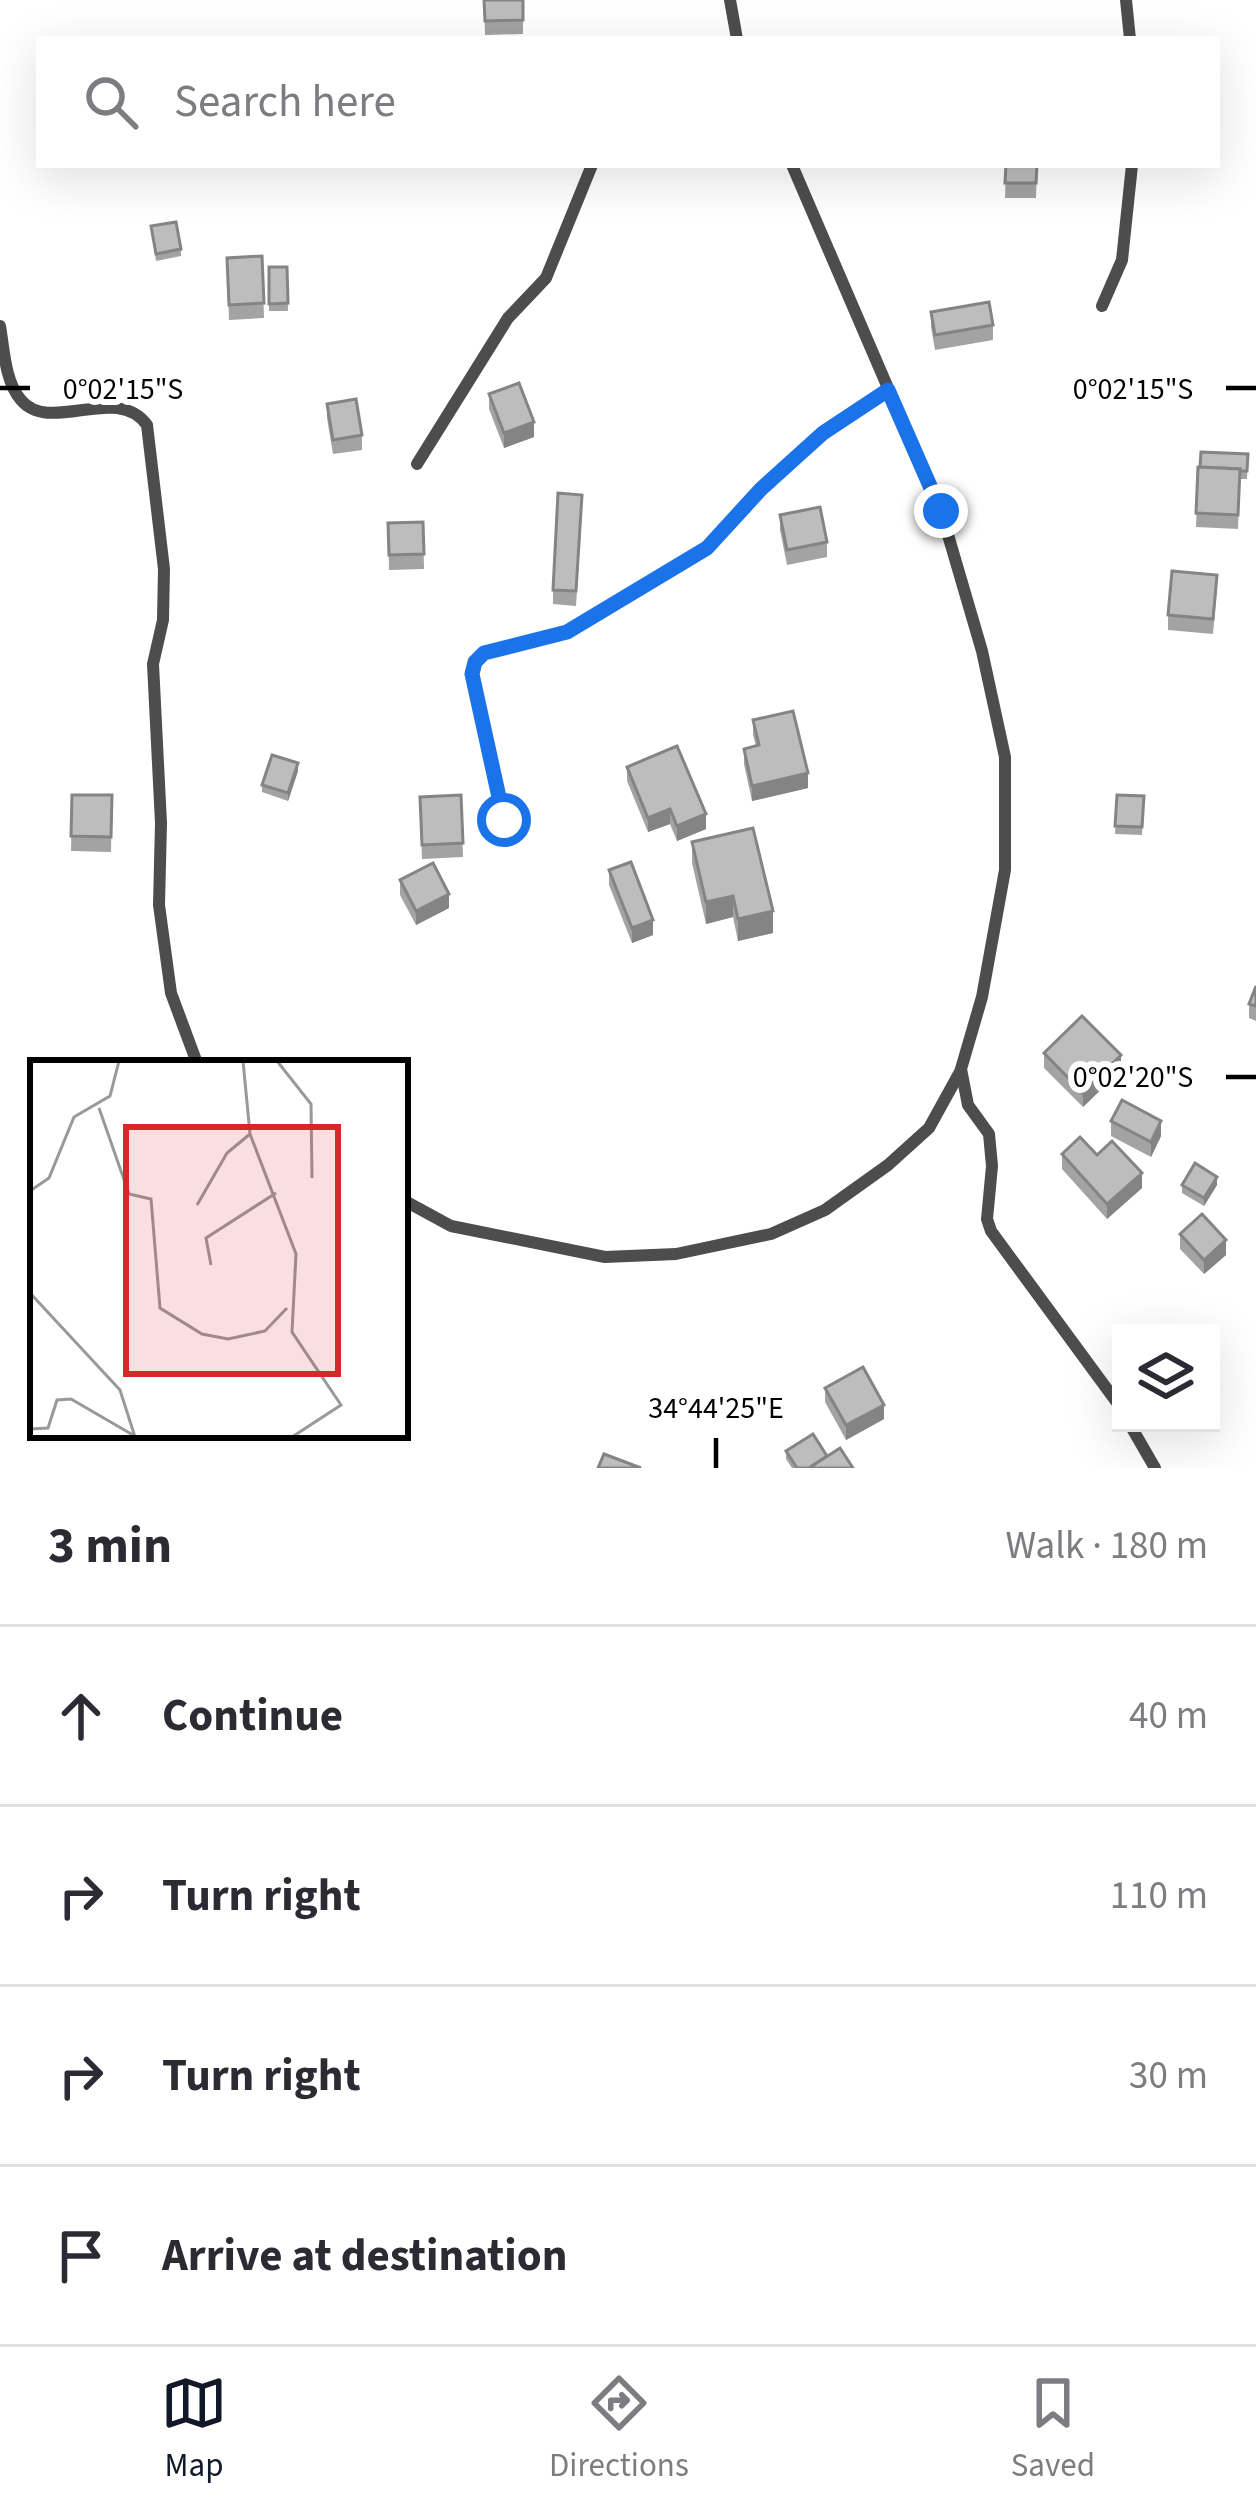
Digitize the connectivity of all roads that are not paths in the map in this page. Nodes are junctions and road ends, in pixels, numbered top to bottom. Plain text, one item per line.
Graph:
1 (730, 0) edge
2 (1126, 0) edge
3 (736, 36) edge
4 (1130, 36) edge
5 (591, 168) edge
6 (793, 168) edge
7 (1132, 168) edge
8 (1102, 306) dead end
9 (0, 326) edge
10 (888, 390) junction
11 (417, 464) dead end
12 (504, 820) dead end
13 (196, 1060) edge
14 (961, 1069) junction
15 (408, 1203) edge
16 (1112, 1396) edge
17 (1135, 1432) edge
18 (1155, 1468) edge

1 - 3 street
2 - 4 street
5 - 11 street
6 - 10 street
7 - 8 street
9 - 13 street
10 - 12 street
10 - 14 street
14 - 15 street
14 - 16 street
17 - 18 street

